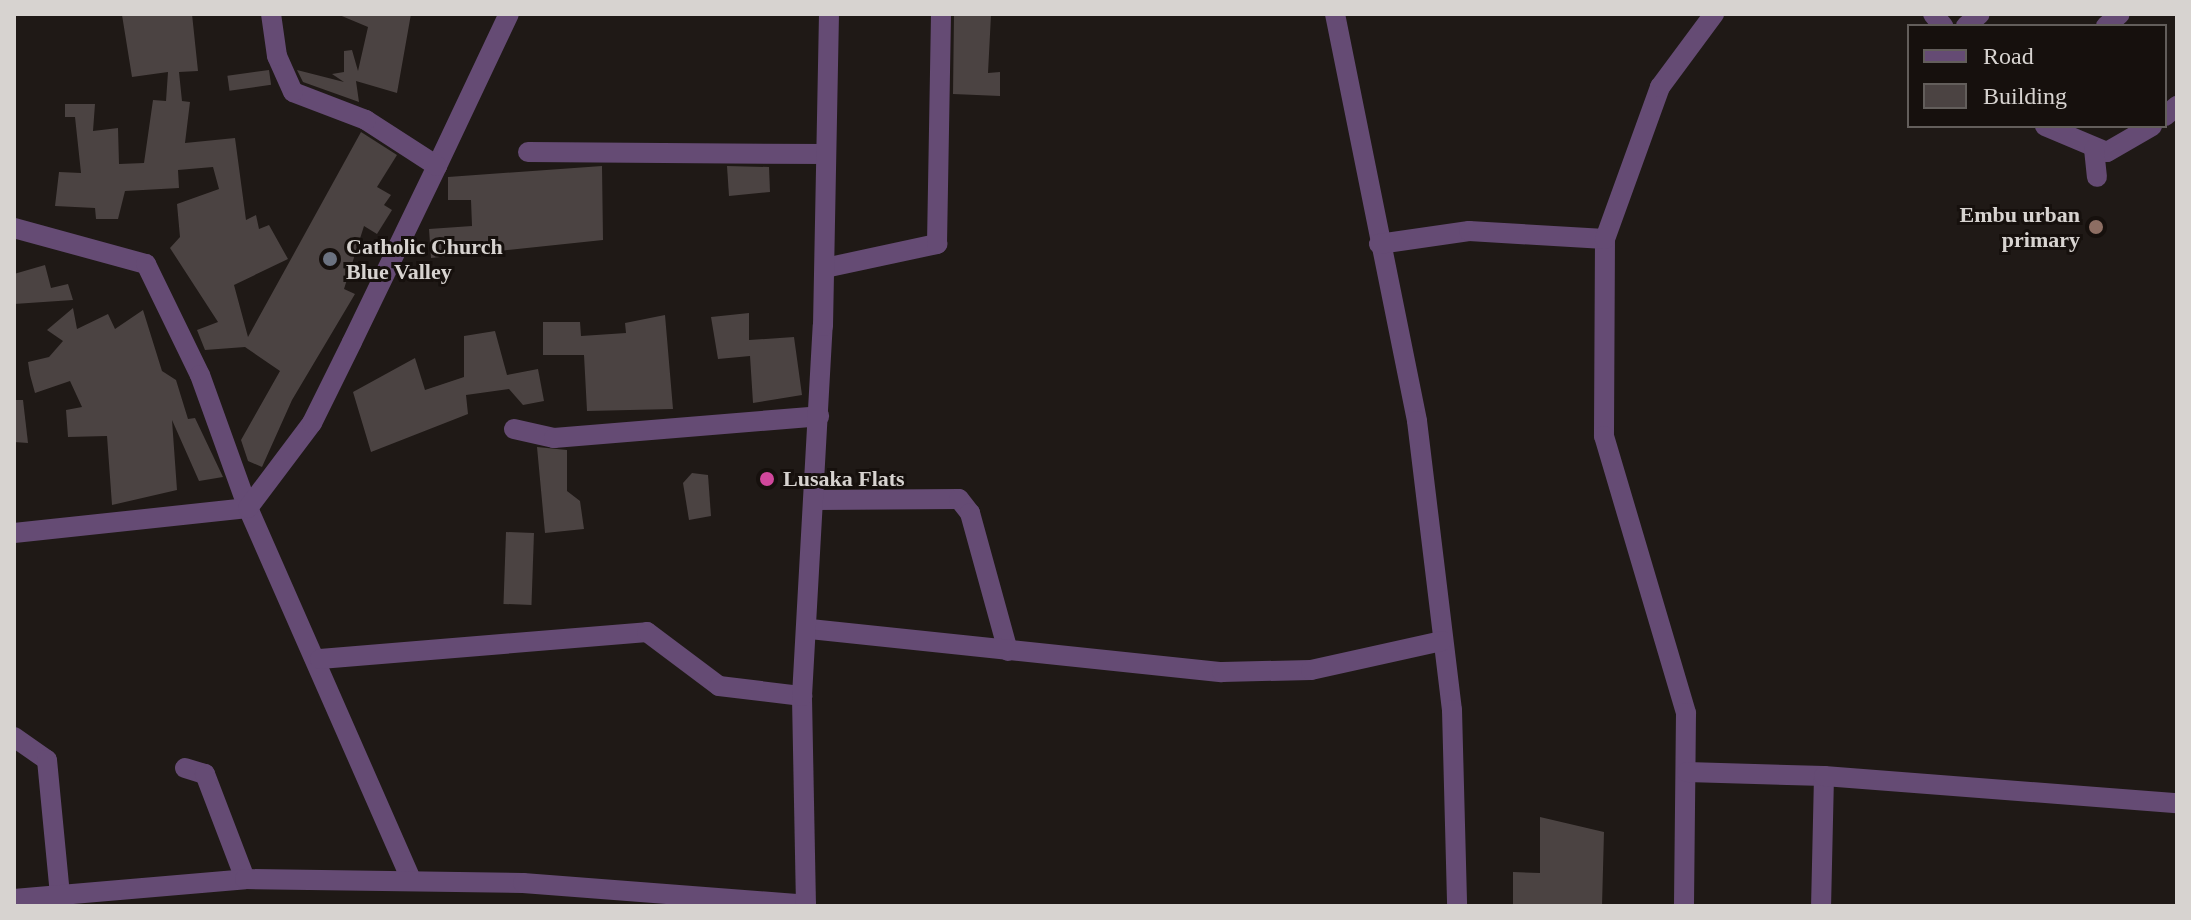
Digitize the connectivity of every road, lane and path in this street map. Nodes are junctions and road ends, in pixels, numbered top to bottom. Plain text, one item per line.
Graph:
1 (271, 14) edge
2 (509, 14) edge
3 (829, 14) edge
4 (941, 14) edge
5 (1335, 14) edge
6 (1714, 14) edge
7 (2049, 128) edge
8 (2149, 128) edge
9 (2094, 149) junction
10 (528, 152) dead end
11 (826, 154) junction
12 (437, 166) junction
13 (2097, 177) dead end
14 (14, 228) edge
15 (1605, 239) junction
16 (1379, 244) junction
17 (825, 268) junction
18 (819, 416) junction
19 (514, 429) dead end
20 (816, 500) junction
21 (248, 508) junction
22 (14, 533) edge
23 (810, 629) junction
24 (1442, 641) junction
25 (1008, 651) junction
26 (320, 659) junction
27 (802, 696) junction
28 (14, 737) edge
29 (185, 768) dead end
30 (1687, 772) junction
31 (1824, 776) junction
32 (2177, 803) edge
33 (245, 879) junction
34 (412, 881) junction
35 (60, 896) junction
36 (611, 897) edge
37 (14, 899) edge
38 (806, 905) edge
39 (1457, 906) edge
40 (1684, 906) edge
41 (1821, 906) edge

1 - 12 street
2 - 12 street
3 - 11 street
4 - 17 street
5 - 16 street
6 - 15 street
7 - 9 street
8 - 9 street
9 - 13 street
10 - 11 street
11 - 17 street
12 - 21 street
14 - 21 street
15 - 16 street
15 - 30 street
16 - 24 street
17 - 18 street
18 - 19 street
18 - 20 street
20 - 23 street
20 - 25 street
21 - 22 street
21 - 26 street
23 - 25 street
23 - 27 street
24 - 25 street
24 - 39 street
26 - 27 street
26 - 34 street
27 - 38 street
28 - 35 street
29 - 33 street
30 - 31 street
30 - 40 street
31 - 32 street
31 - 41 street
33 - 34 street
33 - 35 street
34 - 36 street
35 - 37 street
36 - 38 street

